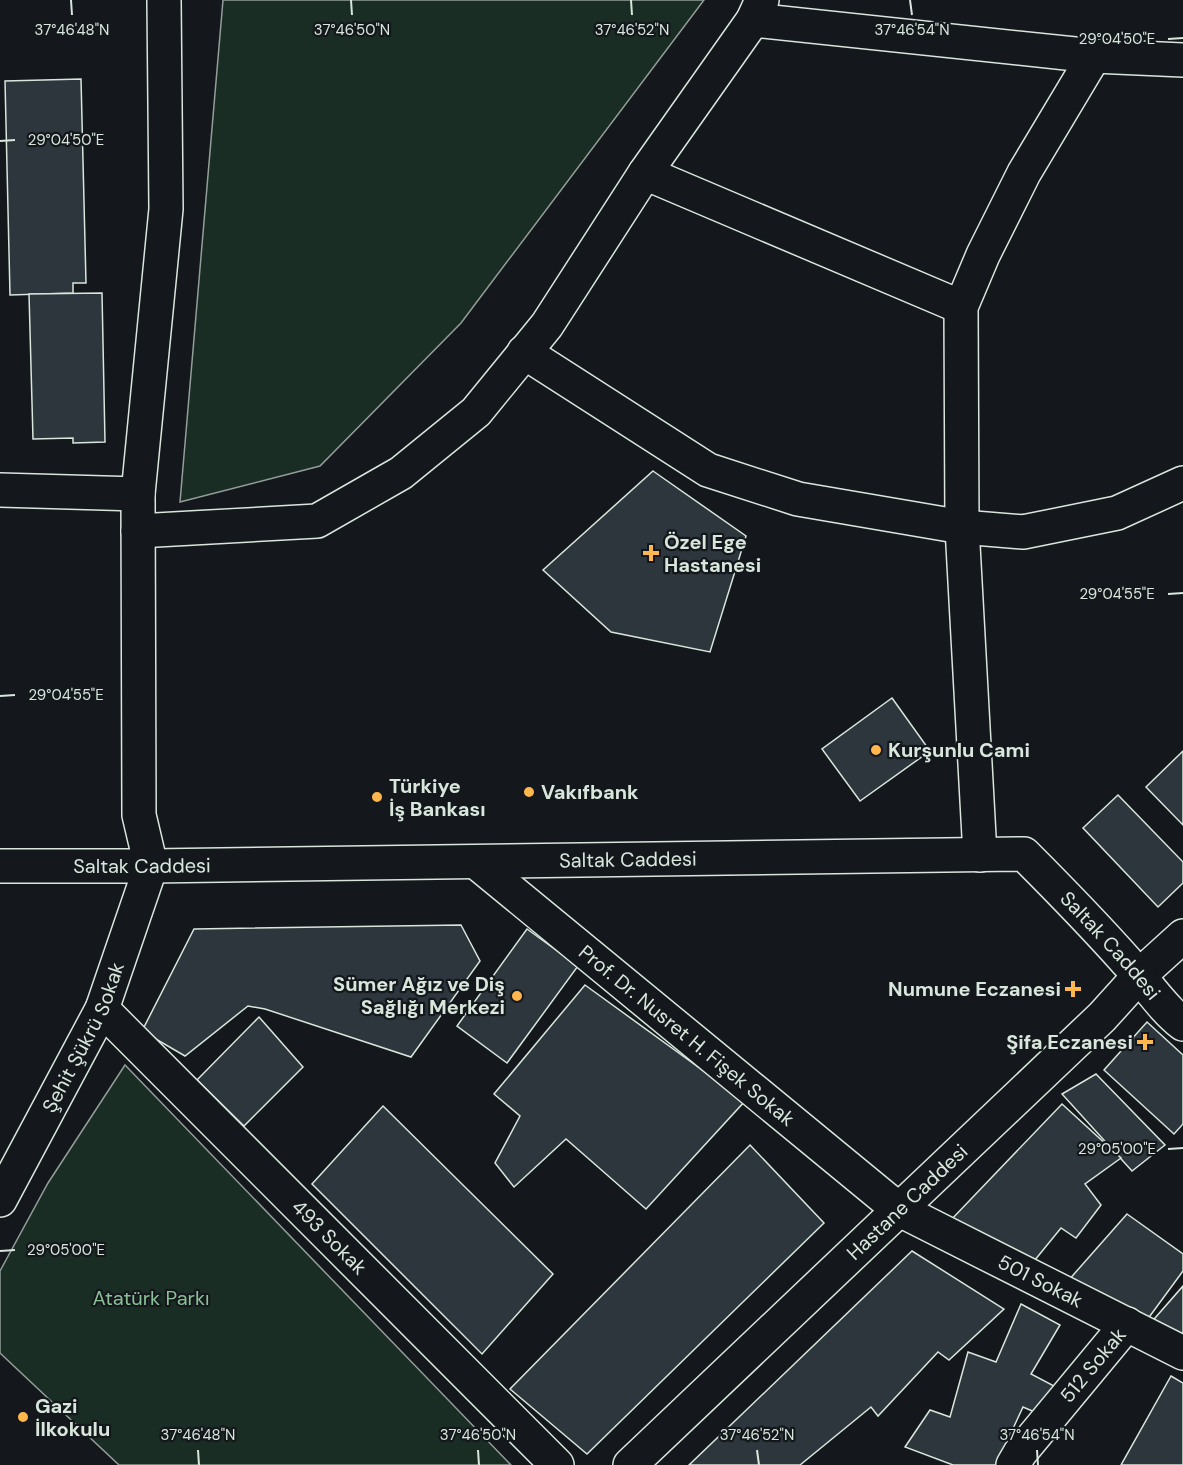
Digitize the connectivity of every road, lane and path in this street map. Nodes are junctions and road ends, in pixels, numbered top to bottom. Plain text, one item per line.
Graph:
1 (164, 0) edge
2 (758, 10) edge
3 (1094, 56) junction
4 (1183, 60) edge
5 (645, 173) junction
6 (961, 307) junction
7 (524, 352) junction
8 (1183, 483) edge
9 (0, 490) edge
10 (138, 494) junction
11 (962, 526) junction
12 (138, 531) junction
13 (980, 855) junction
14 (476, 861) junction
15 (0, 866) edge
16 (151, 866) junction
17 (1183, 936) edge
18 (1140, 975) junction
19 (102, 1009) junction
20 (1183, 1024) edge
21 (0, 1200) edge
22 (898, 1209) junction
23 (1127, 1324) junction
24 (1183, 1353) edge
25 (557, 1465) edge
26 (630, 1465) edge
27 (1013, 1465) edge

1 - 10 street
2 - 3 street
2 - 5 street
3 - 4 street
3 - 6 street
5 - 6 street
5 - 7 street
6 - 11 street
7 - 11 street
7 - 12 street
8 - 11 street
9 - 10 street
10 - 12 street
11 - 13 street
12 - 16 street
13 - 14 street, Saltak Caddesi
13 - 18 street, Saltak Caddesi
14 - 16 street, Saltak Caddesi
14 - 22 street, Prof. Dr. Nusret H. Fişek Sokak
15 - 16 street, Saltak Caddesi
16 - 19 street, Şehit Şükrü Sokak
17 - 18 street, Hastane Caddesi
18 - 20 street, Saltak Caddesi
18 - 22 street, Hastane Caddesi
19 - 21 street, Şehit Şükrü Sokak
19 - 25 street, 493 Sokak
22 - 23 street, 501 Sokak
22 - 26 street, Hastane Caddesi
23 - 24 street, 501 Sokak
23 - 27 street, 512 Sokak

